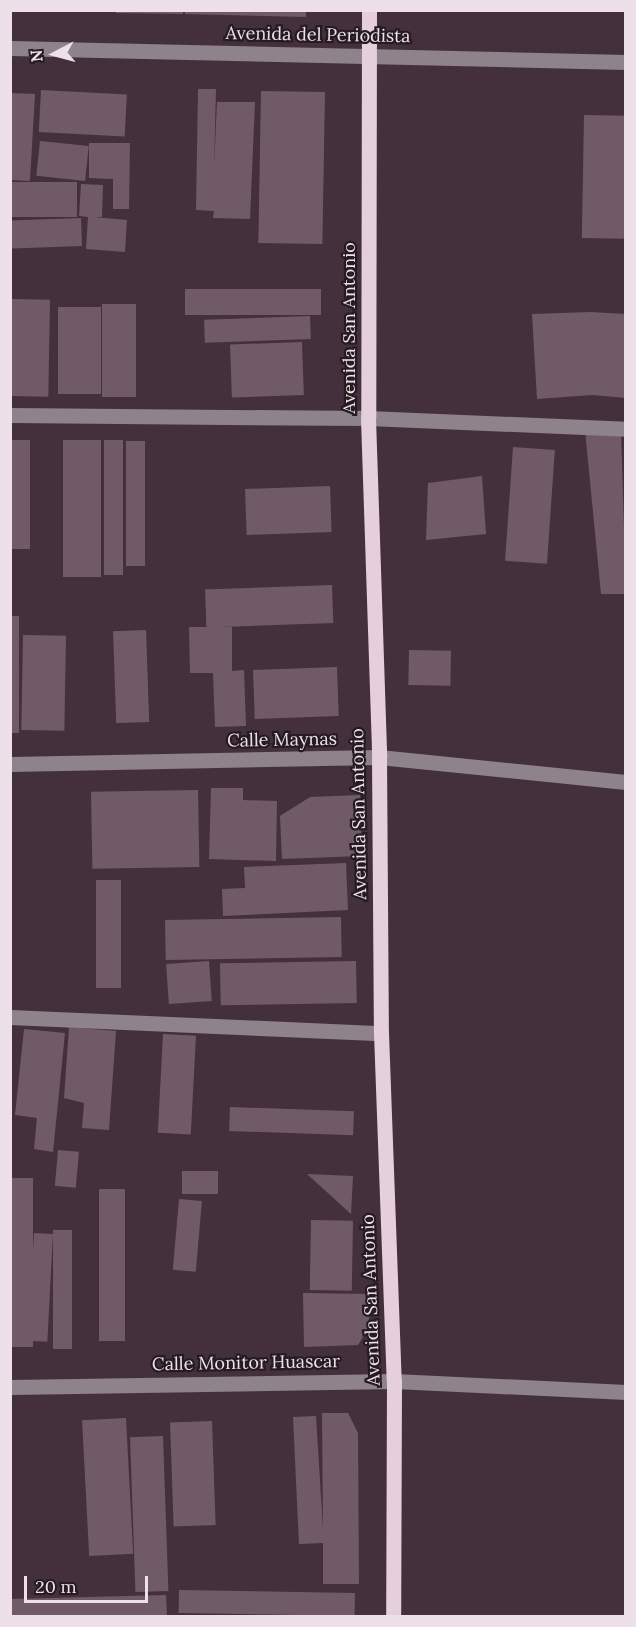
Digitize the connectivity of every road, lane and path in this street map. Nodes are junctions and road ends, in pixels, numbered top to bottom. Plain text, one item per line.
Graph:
1 (369, 10) edge
2 (10, 48) edge
3 (368, 56) junction
4 (626, 62) edge
5 (10, 415) edge
6 (368, 418) junction
7 (626, 429) edge
8 (379, 757) junction
9 (10, 764) edge
10 (626, 782) edge
11 (10, 1017) edge
12 (381, 1033) junction
13 (394, 1380) junction
14 (10, 1387) edge
15 (626, 1392) edge
16 (393, 1617) edge

1 - 3 main road, Avenida San Antonio
2 - 3 street, Avenida del Periodista
3 - 4 street, Avenida del Periodista
3 - 6 main road, Avenida San Antonio
5 - 6 street
6 - 7 street
6 - 8 main road, Avenida San Antonio
8 - 9 street, Calle Maynas
8 - 10 street, Calle Maynas
8 - 12 main road, Avenida San Antonio
11 - 12 street
12 - 13 main road, Avenida San Antonio
13 - 14 street, Calle Monitor Huascar
13 - 15 street, Calle Monitor Huascar
13 - 16 main road, Avenida San Antonio

